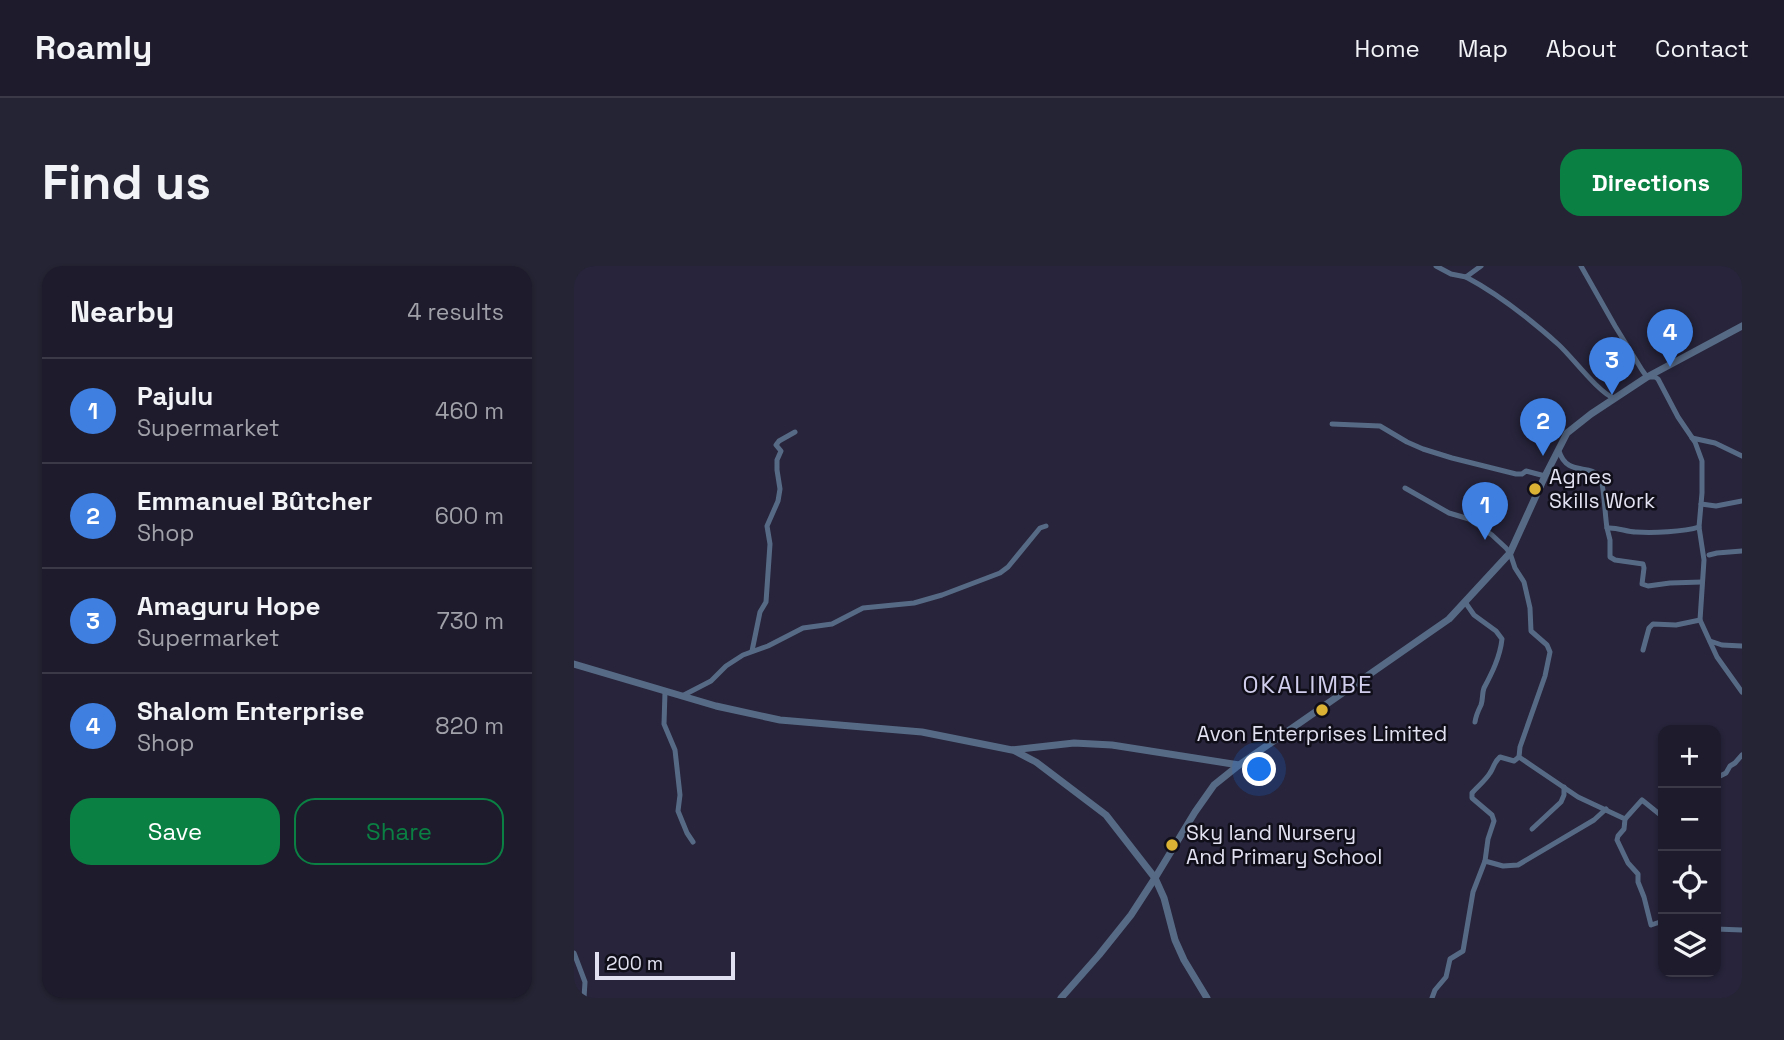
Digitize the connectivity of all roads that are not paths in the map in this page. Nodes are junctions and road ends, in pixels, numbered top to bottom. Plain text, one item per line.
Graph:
1 (1436, 266) edge
2 (1481, 266) edge
3 (1581, 266) edge
4 (1466, 277) junction
5 (1742, 326) edge
6 (1647, 377) junction
7 (1615, 398) junction
8 (1332, 424) dead end
9 (795, 432) dead end
10 (1692, 439) junction
11 (1558, 449) junction
12 (1742, 456) edge
13 (1545, 476) junction
14 (1405, 488) dead end
15 (1742, 501) edge
16 (1701, 504) junction
17 (1046, 526) dead end
18 (1699, 527) junction
19 (1608, 528) junction
20 (1742, 551) edge
21 (1510, 553) junction
22 (1709, 555) dead end
23 (1702, 582) junction
24 (1465, 602) junction
25 (1700, 620) junction
26 (1710, 641) junction
27 (1742, 646) edge
28 (1643, 650) dead end
29 (752, 651) junction
30 (574, 664) edge
31 (665, 692) junction
32 (1742, 692) edge
33 (682, 696) junction
34 (1475, 722) dead end
35 (1012, 750) junction
36 (1742, 755) edge
37 (1519, 757) junction
38 (1240, 765) junction
39 (1721, 776) edge
40 (1564, 787) junction
41 (1606, 809) junction
42 (1658, 813) edge
43 (1625, 819) junction
44 (1532, 829) dead end
45 (693, 842) dead end
46 (1485, 860) junction
47 (1155, 878) junction
48 (1658, 923) edge
49 (1721, 929) edge
50 (1742, 930) edge
51 (574, 953) edge
52 (584, 998) edge
53 (1060, 998) edge
54 (1207, 998) edge
55 (1432, 998) edge

1 - 4 street
2 - 4 street
3 - 6 street
4 - 7 street
5 - 6 street
6 - 7 street
6 - 10 street
7 - 11 street
8 - 13 street
9 - 29 street
10 - 12 street
10 - 16 street
11 - 13 street
11 - 19 street
13 - 21 street
14 - 21 street
15 - 16 street
16 - 18 street
17 - 29 street
18 - 19 street
18 - 23 street
19 - 23 street
20 - 22 street
21 - 24 street
21 - 37 street
23 - 25 street
24 - 34 street
24 - 38 street
25 - 26 street
25 - 28 street
26 - 27 street
26 - 32 street
29 - 33 street
30 - 31 street
31 - 33 street
31 - 45 street
33 - 35 street
35 - 38 street
35 - 47 street
36 - 39 street
37 - 40 street
37 - 46 street
38 - 47 street
40 - 41 street
40 - 44 street
41 - 43 street
41 - 46 street
42 - 43 street
43 - 48 street
46 - 55 street
47 - 53 street
47 - 54 street
49 - 50 street
51 - 52 street

